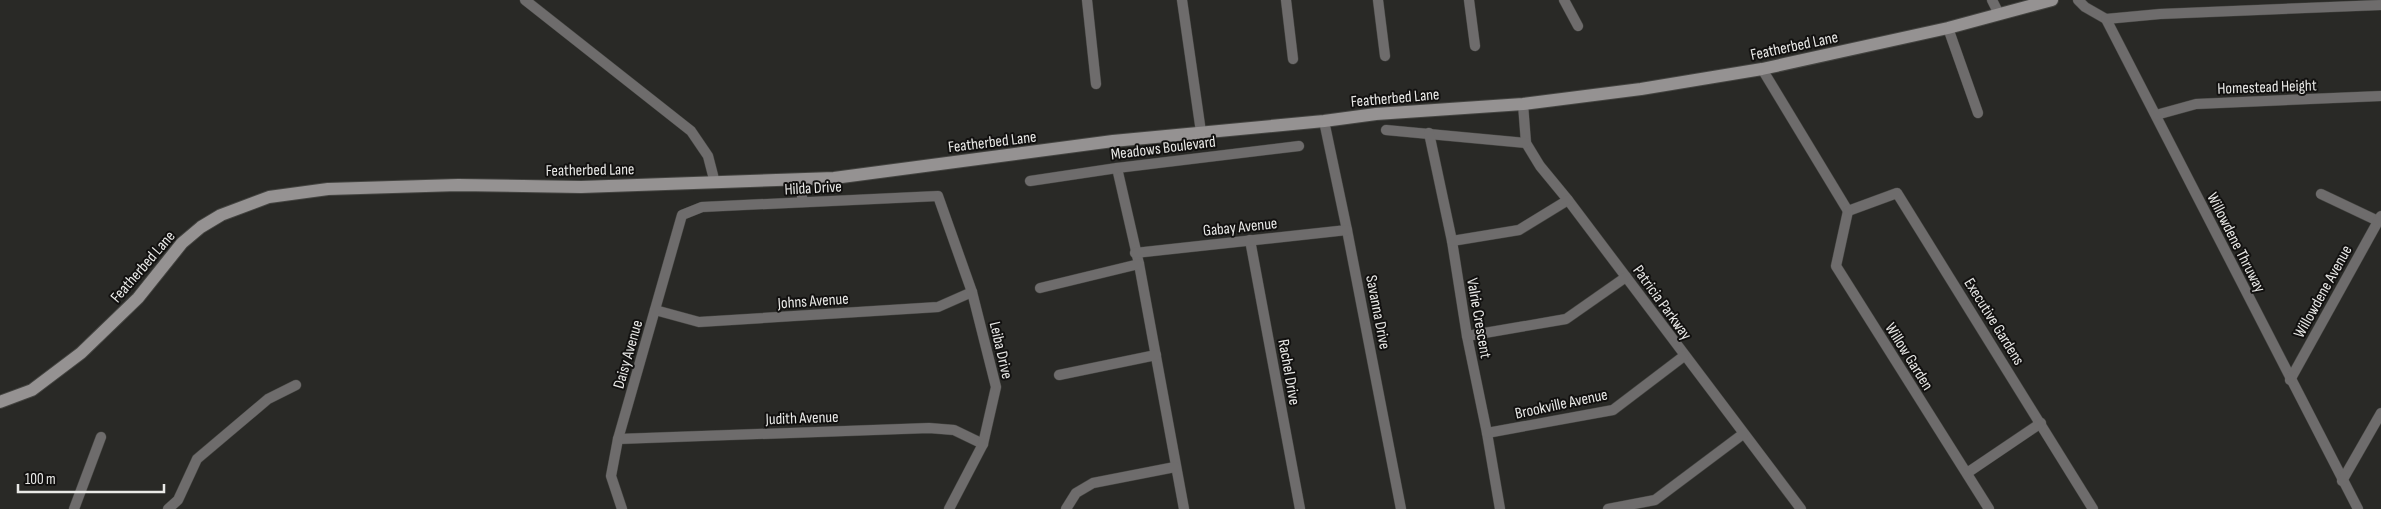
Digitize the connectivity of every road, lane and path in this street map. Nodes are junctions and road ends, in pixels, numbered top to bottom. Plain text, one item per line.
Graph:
1 (524, 0) edge
2 (1087, 0) edge
3 (1182, 0) edge
4 (1286, 0) edge
5 (1378, 0) edge
6 (1470, 0) edge
7 (1564, 0) edge
8 (1992, 0) edge
9 (2052, 0) edge
10 (2078, 0) edge
11 (2381, 5) edge
12 (1999, 14) junction
13 (2106, 19) junction
14 (1578, 26) dead end
15 (1948, 28) junction
16 (1475, 46) dead end
17 (1385, 56) dead end
18 (1293, 59) dead end
19 (1762, 70) junction
20 (1096, 84) dead end
21 (2381, 96) edge
22 (1523, 104) junction
23 (1978, 113) dead end
24 (2156, 115) junction
25 (1324, 121) junction
26 (1386, 130) dead end
27 (1201, 132) junction
28 (1429, 133) junction
29 (1526, 143) junction
30 (1299, 146) dead end
31 (1117, 168) junction
32 (802, 180) junction
33 (1030, 181) dead end
34 (715, 183) junction
35 (2321, 194) dead end
36 (938, 196) joint
37 (1568, 200) junction
38 (802, 202) junction
39 (690, 210) joint
40 (1848, 212) junction
41 (2380, 218) edge
42 (1348, 230) junction
43 (1250, 240) junction
44 (1452, 241) junction
45 (1135, 253) junction
46 (1139, 264) junction
47 (1626, 277) junction
48 (1040, 288) dead end
49 (972, 292) junction
50 (656, 310) junction
51 (1467, 336) junction
52 (1156, 356) junction
53 (1684, 356) junction
54 (1060, 375) dead end
55 (2290, 380) junction
56 (296, 385) dead end
57 (0, 402) edge
58 (2381, 413) edge
59 (2041, 424) junction
60 (1487, 433) junction
61 (1743, 434) junction
62 (100, 437) dead end
63 (618, 439) junction
64 (983, 444) junction
65 (1175, 467) junction
66 (1967, 473) junction
67 (2342, 481) junction
68 (74, 509) edge
69 (168, 509) edge
70 (622, 509) edge
71 (948, 509) edge
72 (1066, 509) edge
73 (1184, 509) edge
74 (1300, 509) edge
75 (1401, 509) edge
76 (1500, 509) edge
77 (1608, 509) edge
78 (1801, 509) edge
79 (1989, 509) edge
80 (2093, 509) edge
81 (2358, 509) edge

1 - 34 street
2 - 20 street
3 - 27 street
4 - 18 street
5 - 17 street
6 - 16 street
7 - 14 street
8 - 12 street
9 - 12 main road, Featherbed Lane
10 - 13 street
11 - 13 street
12 - 15 main road, Featherbed Lane
13 - 24 street, Willowdene Thruway
15 - 19 main road, Featherbed Lane
15 - 23 street
19 - 22 main road, Featherbed Lane
19 - 40 street
21 - 24 street, Homestead Height
22 - 25 main road, Featherbed Lane
22 - 29 street, Patricia Parkway
24 - 55 street, Willowdene Thruway
25 - 27 main road, Featherbed Lane
25 - 42 street, Savanna Drive
26 - 28 street
27 - 32 main road, Featherbed Lane
28 - 29 street
28 - 44 street, Valrie Crescent
29 - 37 street, Patricia Parkway
30 - 31 street, Meadows Boulevard
31 - 33 street, Meadows Boulevard
31 - 45 street
32 - 34 main road, Featherbed Lane
32 - 38 street
34 - 57 main road, Featherbed Lane
35 - 41 street
36 - 38 street, Hilda Drive
36 - 49 street, Leiba Drive
37 - 44 street
37 - 47 street, Patricia Parkway
38 - 39 street, Hilda Drive
39 - 50 street, Daisy Avenue
40 - 59 street, Executive Gardens
40 - 66 street, Willow Garden
41 - 55 street, Willowdene Avenue
42 - 43 street, Gabay Avenue
42 - 75 street, Savanna Drive
43 - 45 street, Gabay Avenue
43 - 74 street, Rachel Drive
44 - 51 street, Valrie Crescent
45 - 46 street
46 - 48 street
46 - 52 street
47 - 51 street
47 - 53 street, Patricia Parkway
49 - 50 street, Johns Avenue
49 - 64 street, Leiba Drive
50 - 63 street, Daisy Avenue
51 - 60 street, Valrie Crescent
52 - 54 street
52 - 65 street
53 - 60 street, Brookville Avenue
53 - 61 street, Patricia Parkway
55 - 67 street, Willowdene Thruway
56 - 69 street
58 - 67 street
59 - 66 street
59 - 80 street, Executive Gardens
60 - 76 street, Valrie Crescent
61 - 77 street
61 - 78 street, Patricia Parkway
62 - 68 street
63 - 64 street, Judith Avenue
63 - 70 street, Daisy Avenue
64 - 71 street, Leiba Drive
65 - 72 street
65 - 73 street
66 - 79 street, Willow Garden
67 - 81 street, Willowdene Thruway

